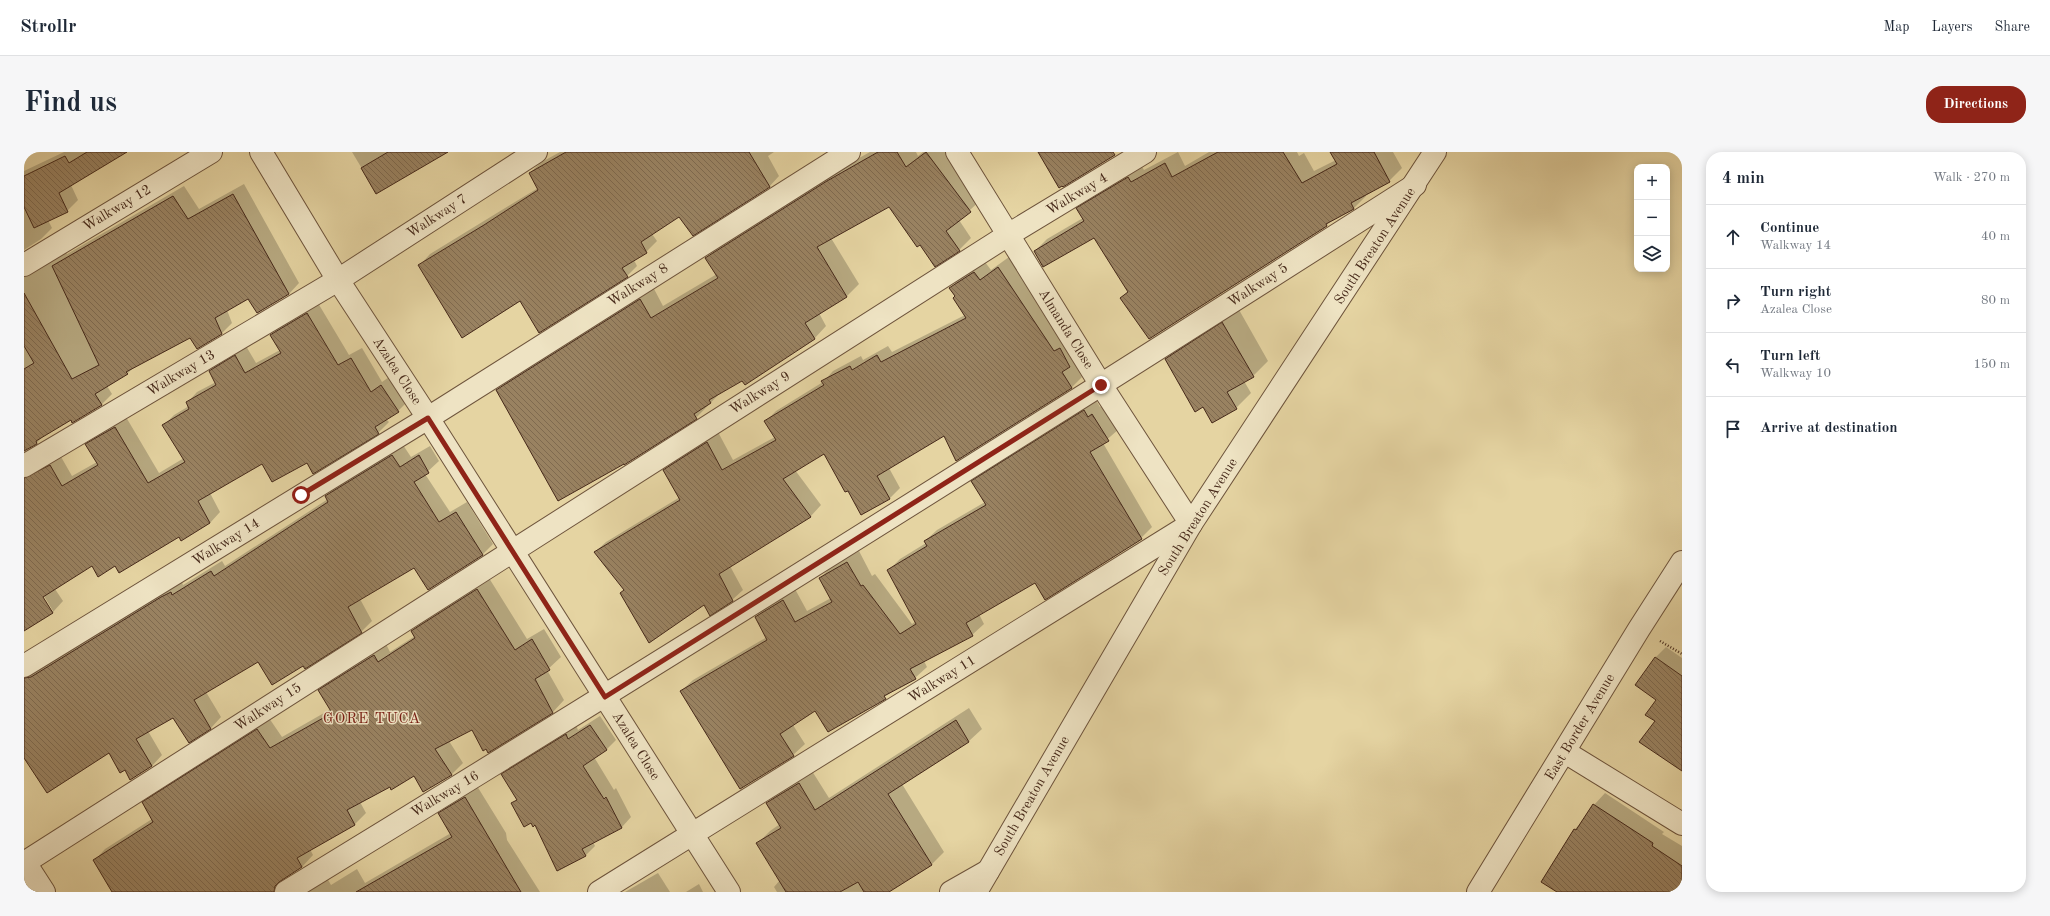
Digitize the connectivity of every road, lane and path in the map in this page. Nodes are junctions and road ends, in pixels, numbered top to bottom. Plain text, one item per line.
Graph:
1 (211, 152) edge
2 (261, 152) edge
3 (536, 152) edge
4 (849, 152) edge
5 (957, 152) edge
6 (1145, 152) edge
7 (1435, 152) edge
8 (1415, 185) junction
9 (1008, 235) junction
10 (24, 265) edge
11 (338, 280) junction
12 (1101, 385) junction
13 (428, 418) junction
14 (24, 466) edge
15 (1191, 524) junction
16 (511, 551) junction
17 (1682, 562) edge
18 (24, 666) edge
19 (605, 697) junction
20 (1565, 752) junction
21 (1682, 824) edge
22 (692, 835) junction
23 (24, 862) edge
24 (988, 872) junction
25 (44, 892) edge
26 (286, 892) edge
27 (599, 892) edge
28 (729, 892) edge
29 (951, 892) edge
30 (976, 892) edge
31 (1478, 892) edge

1 - 10 street, Walkway 12
2 - 11 street, Azalea Close
3 - 11 street, Walkway 7
4 - 13 street, Walkway 8
5 - 9 street, Almanda Close
6 - 9 street, Walkway 4
7 - 8 street, South Breaton Avenue
8 - 12 street, Walkway 5
8 - 15 street, South Breaton Avenue
9 - 12 street, Almanda Close
9 - 16 street, Walkway 9
11 - 13 street, Azalea Close
11 - 14 street, Walkway 13
12 - 15 street, Almanda Close
12 - 19 street, Walkway 5
13 - 16 street, Azalea Close
13 - 18 street, Walkway 14
15 - 22 street, Walkway 11
15 - 24 street, South Breaton Avenue
16 - 19 street, Azalea Close
16 - 23 street, Walkway 15
17 - 20 street, East Border Avenue
19 - 22 street, Azalea Close
19 - 26 street, Walkway 16
20 - 21 street
20 - 31 street, East Border Avenue
22 - 27 street, Walkway 11
22 - 28 street, Azalea Close
23 - 25 street
24 - 29 street
24 - 30 street, South Breaton Avenue

